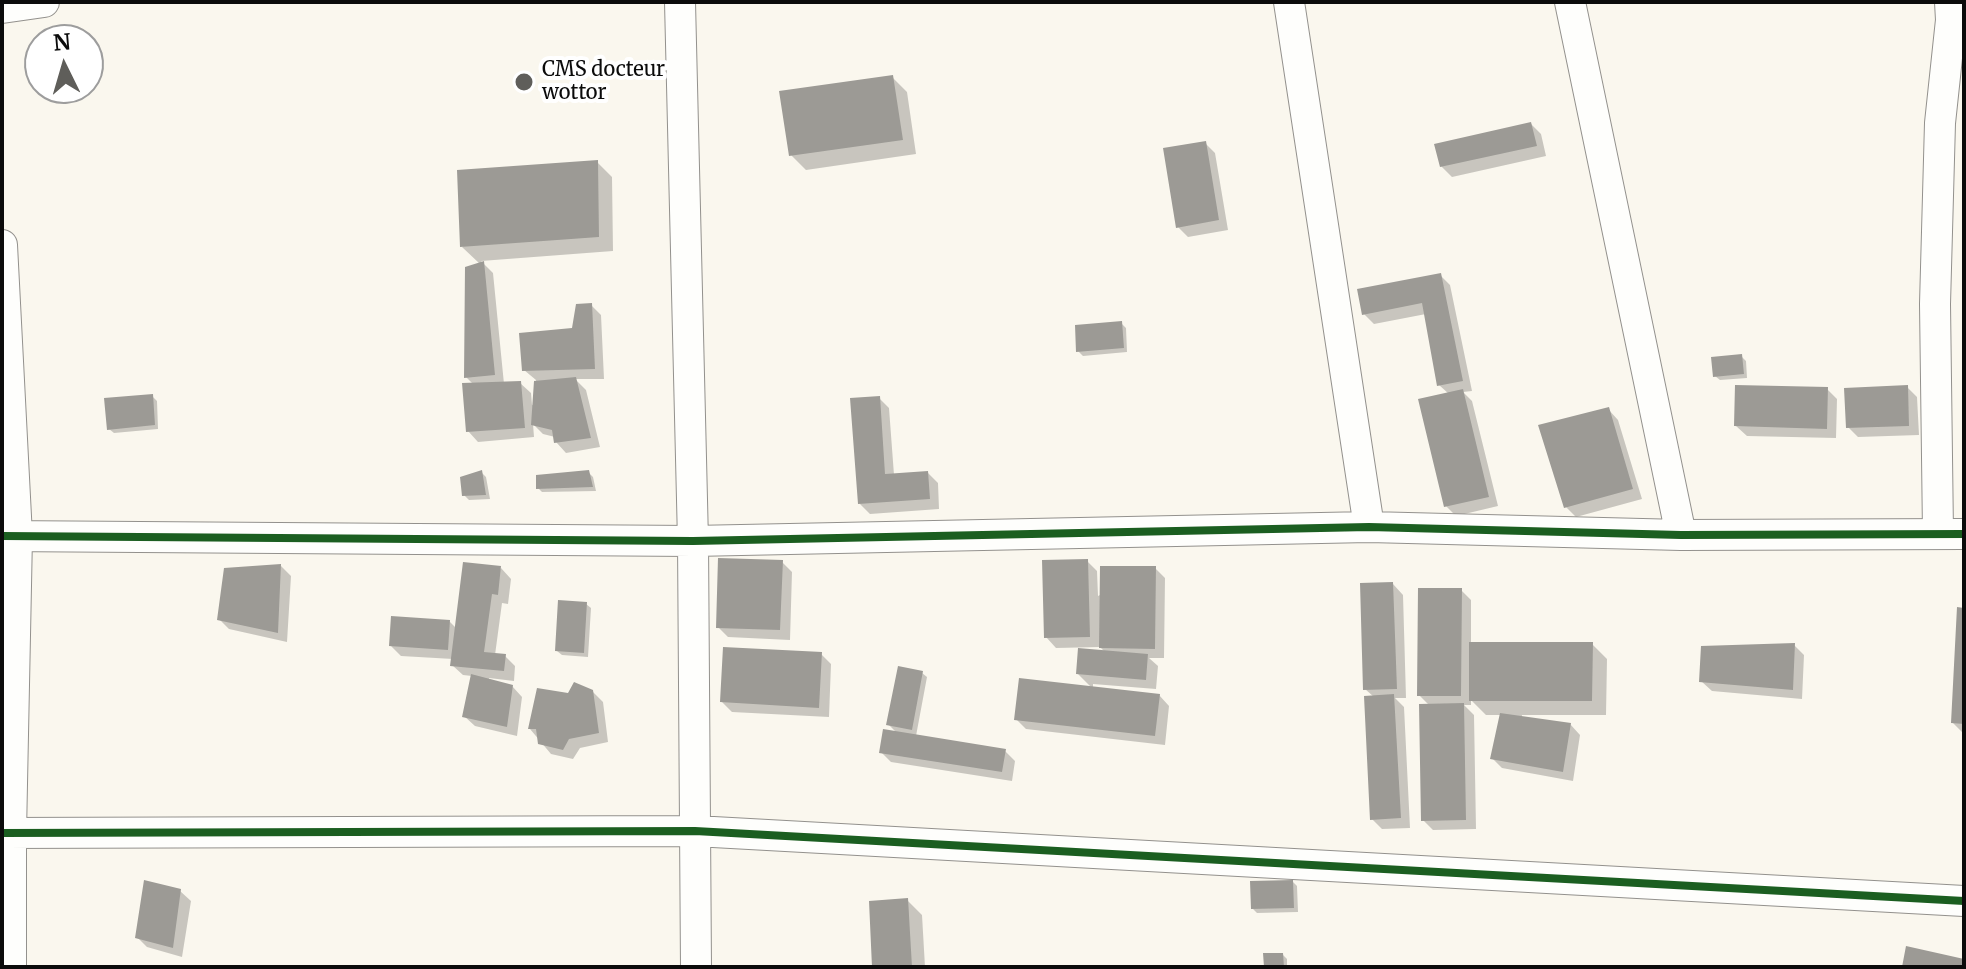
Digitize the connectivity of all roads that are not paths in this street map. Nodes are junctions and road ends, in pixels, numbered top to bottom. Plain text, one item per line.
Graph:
1 (44, 2) edge
2 (680, 2) edge
3 (1289, 2) edge
4 (1570, 2) edge
5 (1950, 2) edge
6 (2, 8) edge
7 (1952, 129) edge
8 (2, 245) edge
9 (1369, 527) junction
10 (1951, 534) edge
11 (1681, 535) junction
12 (10, 536) edge
13 (693, 541) junction
14 (695, 831) junction
15 (6, 833) edge
16 (1964, 901) edge
17 (11, 967) edge
18 (696, 967) edge

1 - 6 street
2 - 13 street
3 - 9 street
4 - 11 street
5 - 7 street
7 - 10 street
8 - 12 street
9 - 11 street
9 - 13 street
10 - 11 street
12 - 13 street
12 - 15 street
13 - 14 street
14 - 15 street
14 - 16 street
14 - 18 street
15 - 17 street

